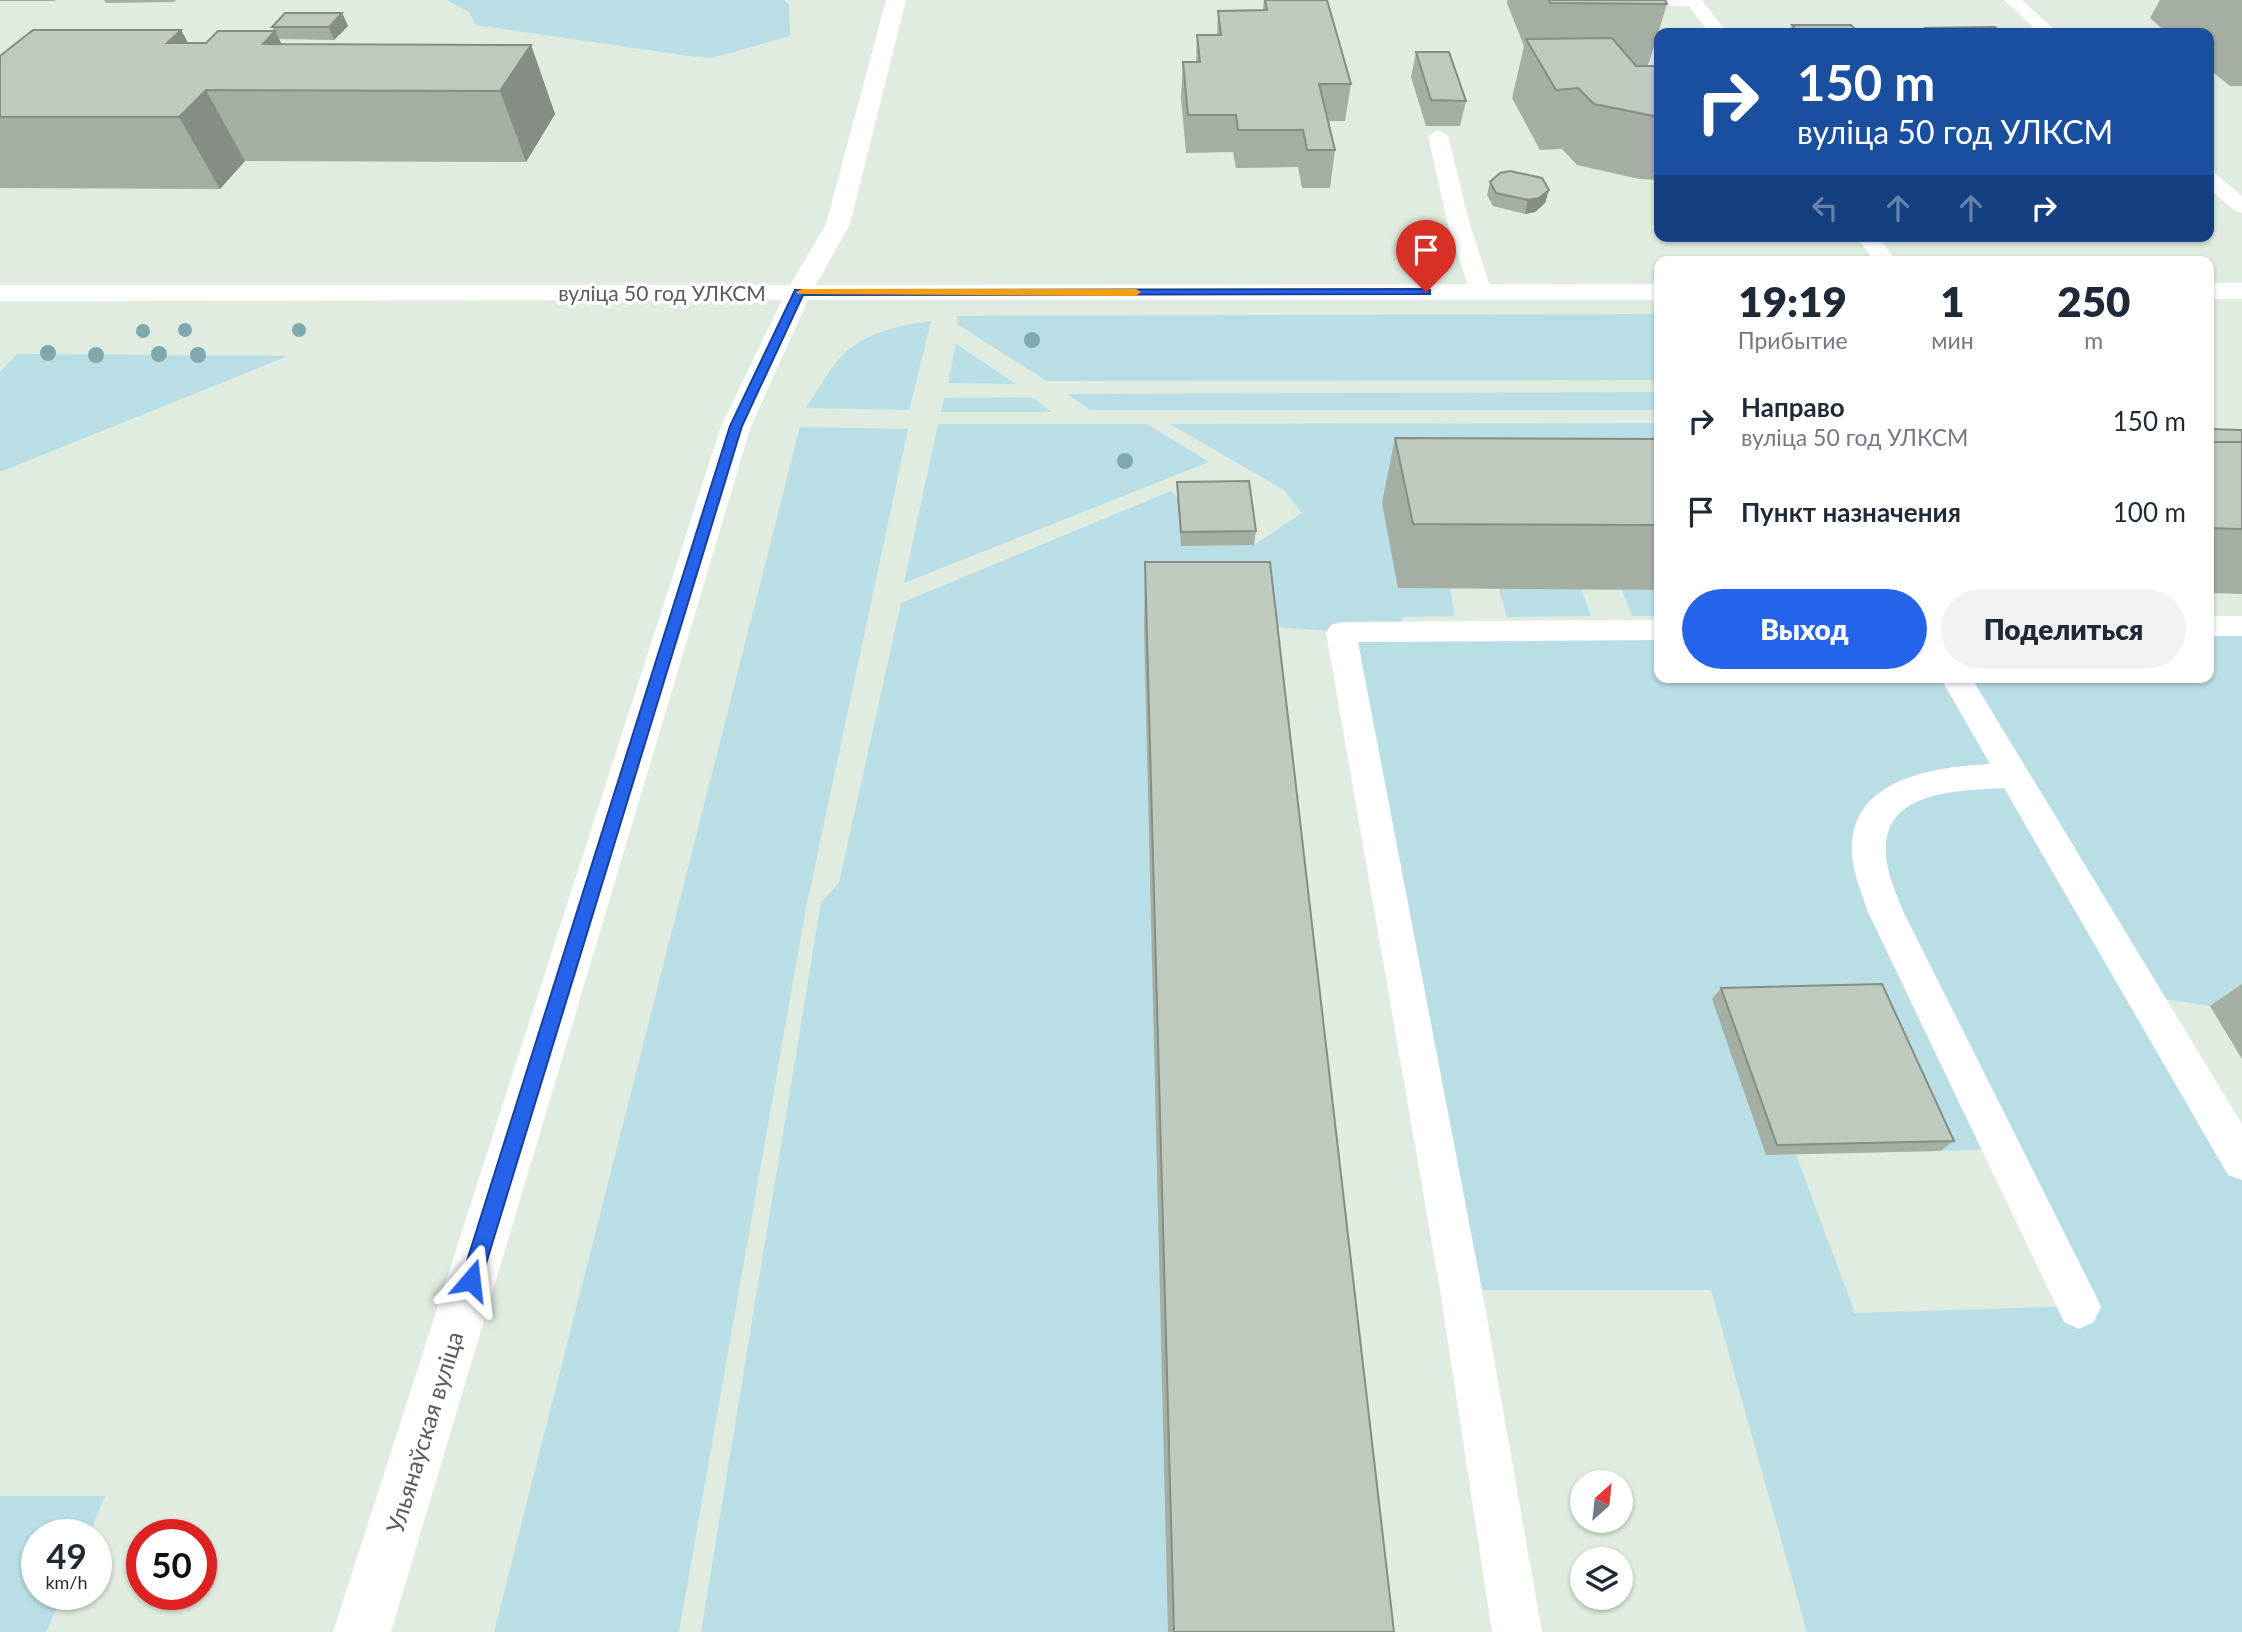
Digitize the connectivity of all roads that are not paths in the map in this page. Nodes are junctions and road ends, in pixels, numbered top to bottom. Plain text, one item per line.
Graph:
1 (897, 0) edge
2 (2012, 0) edge
3 (1632, 1) edge
4 (1714, 28) edge
5 (2043, 28) edge
6 (1438, 136) dead end
7 (2214, 182) edge
8 (2242, 207) edge
9 (2214, 291) edge
10 (2241, 291) edge
11 (799, 292) junction
12 (1481, 292) junction
13 (1654, 292) edge
14 (0, 293) edge
15 (2214, 626) edge
16 (2242, 626) edge
17 (1654, 630) edge
18 (1959, 683) edge
19 (2014, 775) junction
20 (2242, 1161) edge
21 (2079, 1307) dead end
22 (362, 1632) edge
23 (1517, 1632) edge

1 - 11 main road, Ульянаўская вуліца
2 - 5 lane
3 - 4 lane
6 - 12 lane
7 - 8 lane
9 - 10 main road
11 - 12 main road, вуліца 50 год УЛКСМ
11 - 14 main road, вуліца 50 год УЛКСМ
11 - 22 main road, Ульянаўская вуліца
12 - 13 main road, вуліца 50 год УЛКСМ
15 - 16 lane
17 - 23 lane
18 - 19 lane
19 - 20 lane
19 - 21 lane

